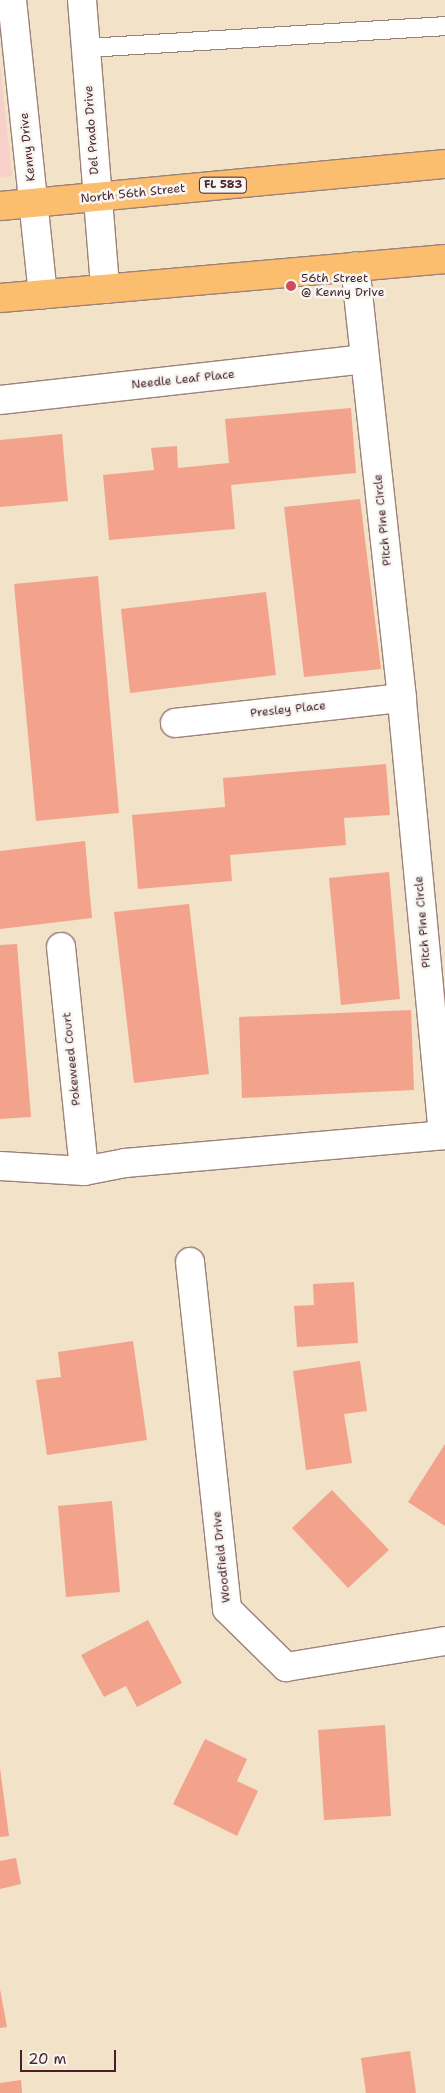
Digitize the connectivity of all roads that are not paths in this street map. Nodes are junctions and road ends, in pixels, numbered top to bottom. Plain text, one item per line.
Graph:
1 (12, 0) edge
2 (82, 0) edge
3 (445, 26) edge
4 (87, 48) junction
5 (445, 164) edge
6 (97, 198) junction
7 (34, 203) junction
8 (0, 206) edge
9 (445, 258) edge
10 (355, 267) junction
11 (105, 289) junction
12 (43, 294) junction
13 (0, 298) edge
14 (365, 359) junction
15 (0, 400) edge
16 (402, 698) junction
17 (175, 723) dead end
18 (61, 947) dead end
19 (0, 1166) edge
20 (84, 1171) junction
21 (190, 1262) dead end
22 (445, 1641) edge

1 - 7 street, Kenny Drive
2 - 4 street, Del Prado Drive
3 - 4 lane
4 - 6 street, Del Prado Drive
5 - 6 main road, North 56th Street / FL 583
6 - 7 main road, North 56th Street / FL 583
6 - 11 street, Del Prado Drive
7 - 8 main road, North 56th Street / FL 583
7 - 12 street, Kenny Drive
9 - 10 main road
10 - 11 main road
10 - 14 street, Pitch Pine Circle
11 - 12 main road
12 - 13 main road
14 - 15 street, Needle Leaf Place
14 - 16 street, Pitch Pine Circle
16 - 17 street, Presley Place
16 - 20 street, Pitch Pine Circle
18 - 20 street, Pokeweed Court
19 - 20 street, Pitch Pine Circle
21 - 22 street, Woodfield Drive

